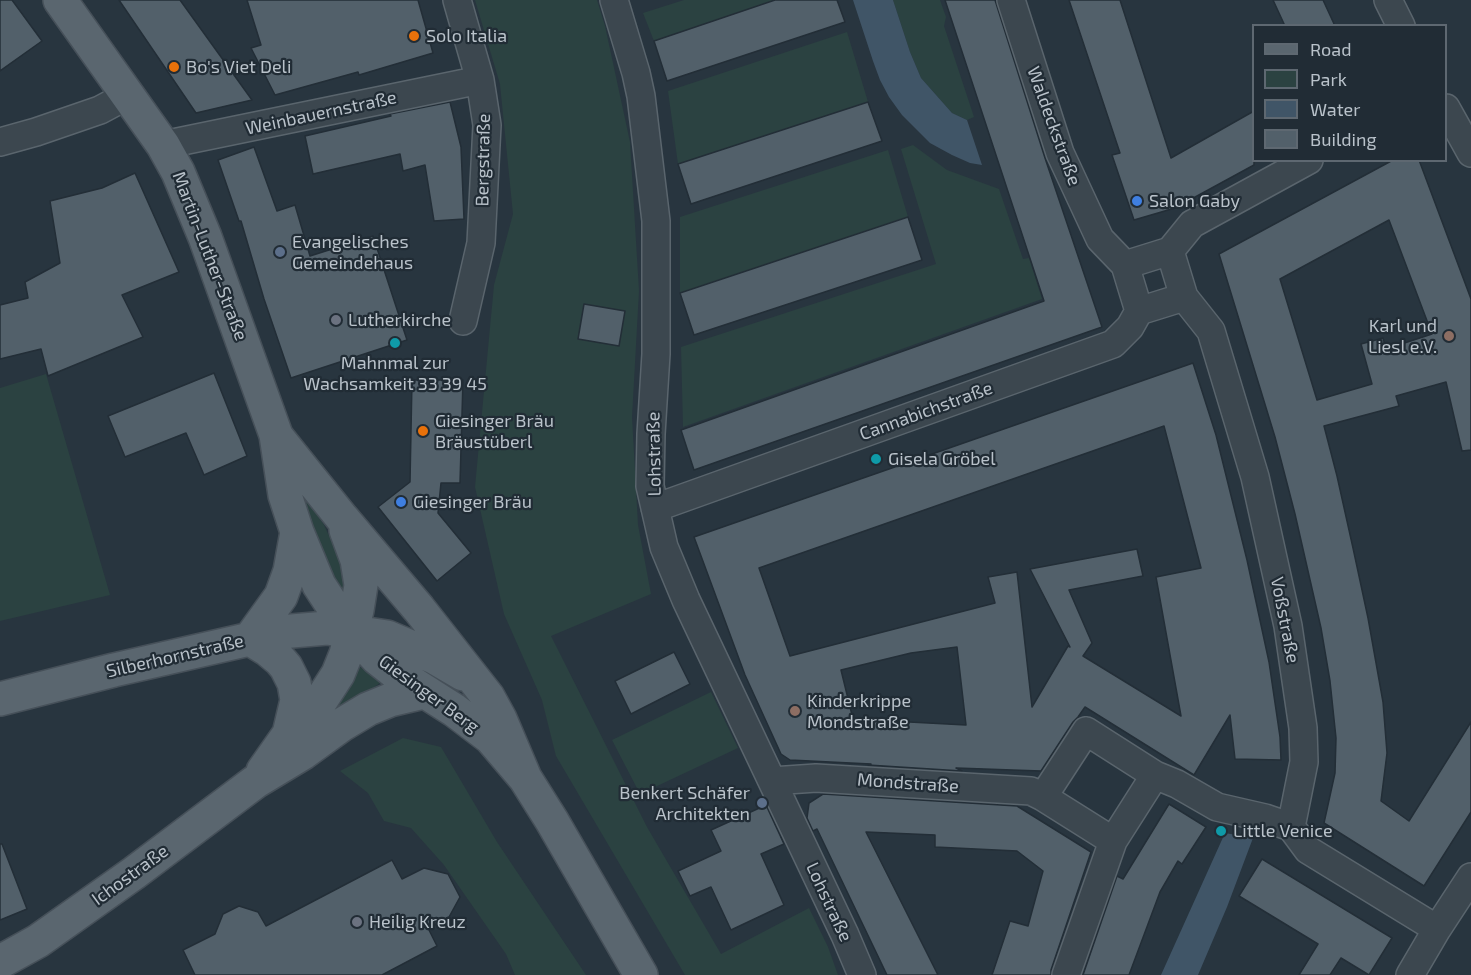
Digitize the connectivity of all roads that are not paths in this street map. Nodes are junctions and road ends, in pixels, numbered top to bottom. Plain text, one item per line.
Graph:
1 (60, 0) edge
2 (457, 0) edge
3 (614, 0) edge
4 (1011, 0) edge
5 (1388, 0) edge
6 (1400, 24) edge
7 (480, 81) junction
8 (128, 95) junction
9 (1447, 110) edge
10 (0, 142) edge
11 (163, 145) junction
12 (1471, 153) edge
13 (1305, 162) edge
14 (1170, 251) junction
15 (1125, 266) junction
16 (1184, 297) junction
17 (1139, 311) junction
18 (463, 321) dead end
19 (276, 435) junction
20 (655, 508) junction
21 (342, 518) junction
22 (297, 532) junction
23 (419, 609) joint
24 (352, 631) junction
25 (250, 639) junction
26 (478, 683) junction
27 (424, 692) junction
28 (0, 699) edge
29 (290, 734) junction
30 (1155, 775) junction
31 (525, 778) junction
32 (772, 781) junction
33 (255, 782) junction
34 (1043, 797) junction
35 (1291, 826) junction
36 (1113, 841) junction
37 (1471, 878) edge
38 (1437, 929) junction
39 (0, 962) edge
40 (641, 975) edge
41 (862, 975) edge
42 (1066, 975) edge
43 (1410, 975) edge

1 - 8 main road, Martin-Luther-Straße
2 - 7 street, Bergstraße
3 - 20 street, Lohstraße
4 - 15 street, Waldeckstraße
5 - 6 street
7 - 11 street, Weinbauernstraße
7 - 18 street, Bergstraße
8 - 10 street
8 - 11 main road, Martin-Luther-Straße
9 - 12 street
11 - 19 main road, Martin-Luther-Straße
13 - 14 street
14 - 15 street
14 - 16 street, Voßstraße
15 - 17 street, Waldeckstraße
16 - 17 street
16 - 35 street, Voßstraße
17 - 20 street, Cannabichstraße
19 - 21 main road, Martin-Luther-Straße
19 - 22 main road, Martin-Luther-Straße
20 - 32 street, Lohstraße
21 - 23 main road, Martin-Luther-Straße
21 - 24 main road, Martin-Luther-Straße
22 - 24 main road, Martin-Luther-Straße
22 - 25 main road
23 - 26 main road, Giesinger Berg
24 - 25 main road, Silberhornstraße
24 - 26 main road, Giesinger Berg
24 - 27 main road, Giesinger Berg
24 - 29 main road, Ichostraße
25 - 28 main road, Silberhornstraße
25 - 29 main road
26 - 31 main road, Giesinger Berg
27 - 31 main road, Giesinger Berg
27 - 33 main road, Ichostraße
29 - 33 main road, Ichostraße
30 - 34 street
30 - 35 street
30 - 36 street
31 - 40 main road, Giesinger Berg
32 - 34 street, Mondstraße
32 - 41 street, Lohstraße
33 - 39 main road, Ichostraße
34 - 36 street, Mondstraße
35 - 38 street
36 - 42 street
37 - 38 street
38 - 43 street

